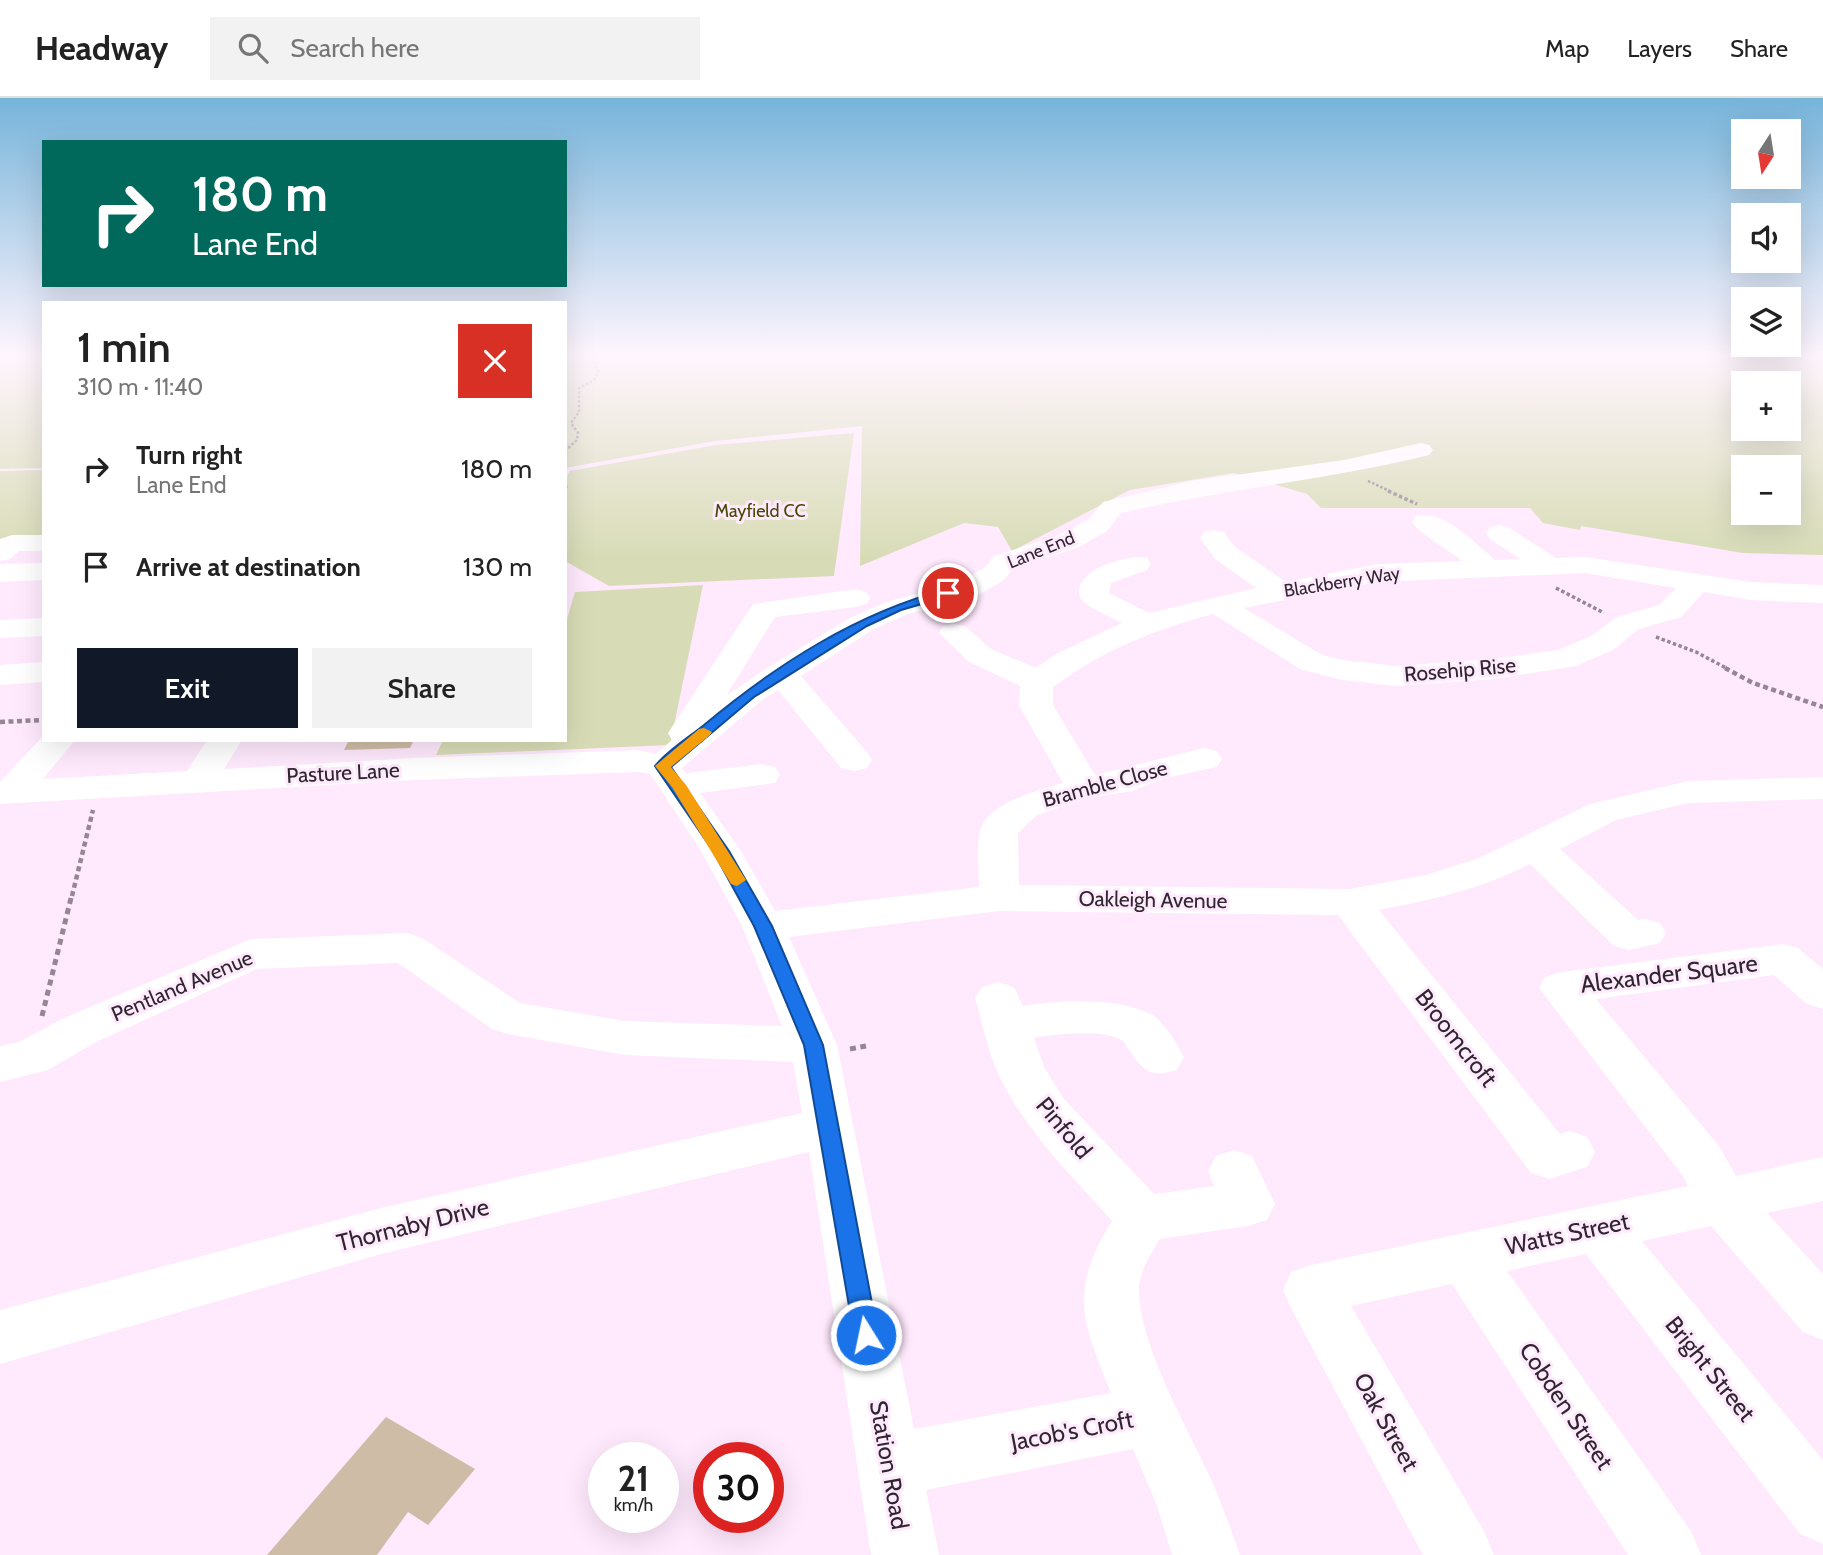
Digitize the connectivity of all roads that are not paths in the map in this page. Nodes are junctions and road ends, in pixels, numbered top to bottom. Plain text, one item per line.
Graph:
1 (1421, 450) dead end
2 (1424, 515) road end
3 (1499, 533) dead end
4 (1214, 538) dead end
5 (42, 542) edge
6 (0, 553) edge
7 (1137, 564) dead end
8 (1537, 566) junction
9 (1487, 568) junction
10 (42, 571) edge
11 (0, 573) edge
12 (1692, 582) junction
13 (1280, 591) junction
14 (1823, 594) edge
15 (856, 598) dead end
16 (1217, 604) junction
17 (1146, 623) junction
18 (42, 626) edge
19 (0, 629) edge
20 (954, 633) dead end
21 (42, 672) edge
22 (781, 673) junction
23 (0, 675) edge
24 (1037, 683) junction
25 (56, 742) edge
26 (224, 742) edge
27 (422, 754) edge
28 (1204, 759) dead end
29 (854, 760) dead end
30 (762, 775) dead end
31 (670, 776) junction
32 (198, 782) junction
33 (1084, 788) junction
34 (1823, 788) edge
35 (6, 793) edge
36 (1536, 848) junction
37 (999, 898) junction
38 (1350, 902) junction
39 (763, 926) junction
40 (1645, 933) dead end
41 (1823, 993) edge
42 (1151, 1031) dead end
43 (813, 1045) junction
44 (16, 1060) edge
45 (830, 1127) junction
46 (1569, 1153) dead end
47 (1234, 1171) dead end
48 (1823, 1179) edge
49 (1722, 1201) junction
50 (1143, 1218) junction
51 (1598, 1227) junction
52 (1465, 1256) junction
53 (1311, 1290) joint
54 (1823, 1314) edge
55 (0, 1337) edge
56 (1150, 1416) junction
57 (889, 1466) junction
58 (1823, 1511) edge
59 (905, 1555) edge
60 (1206, 1555) edge
61 (1460, 1555) edge
62 (1667, 1555) edge

1 - 22 street, Lane End
2 - 9 street
3 - 8 street
4 - 13 street
5 - 6 street
7 - 17 street
8 - 9 street, Blackberry Way
8 - 12 street, Blackberry Way
9 - 13 street, Blackberry Way
10 - 11 street
12 - 14 street, Blackberry Way
12 - 16 street, Rosehip Rise
13 - 16 street, Blackberry Way
15 - 31 street
16 - 17 street, Blackberry Way
17 - 24 street, Blackberry Way
18 - 19 street
20 - 24 street
21 - 23 street
22 - 29 street
22 - 31 street, Lane End
24 - 33 street
25 - 35 street
26 - 32 street
27 - 31 street, Pasture Lane
27 - 32 street, Pasture Lane
28 - 33 street, Bramble Close
30 - 31 street
31 - 39 street, Station Road
32 - 35 street, Pasture Lane
33 - 37 street, Bramble Close
34 - 36 street, Oakleigh Avenue
36 - 38 street, Oakleigh Avenue
36 - 40 street
37 - 38 street, Oakleigh Avenue
37 - 39 street, Oakleigh Avenue
38 - 46 street, Broomcroft
39 - 43 street, Station Road
41 - 49 street, Alexander Square
42 - 50 street, Pinfold
43 - 44 street, Pentland Avenue
43 - 45 street, Station Road
45 - 55 street, Thornaby Drive
45 - 57 street, Station Road
47 - 50 street
48 - 49 street, Watts Street
49 - 51 street, Watts Street
49 - 54 street
50 - 56 street
51 - 52 street, Watts Street
51 - 58 street, Bright Street
52 - 53 street, Watts Street
52 - 62 street, Cobden Street
53 - 61 street, Oak Street
56 - 57 street, Jacob's Croft
56 - 60 street, Jacob's Croft
57 - 59 street, Station Road

